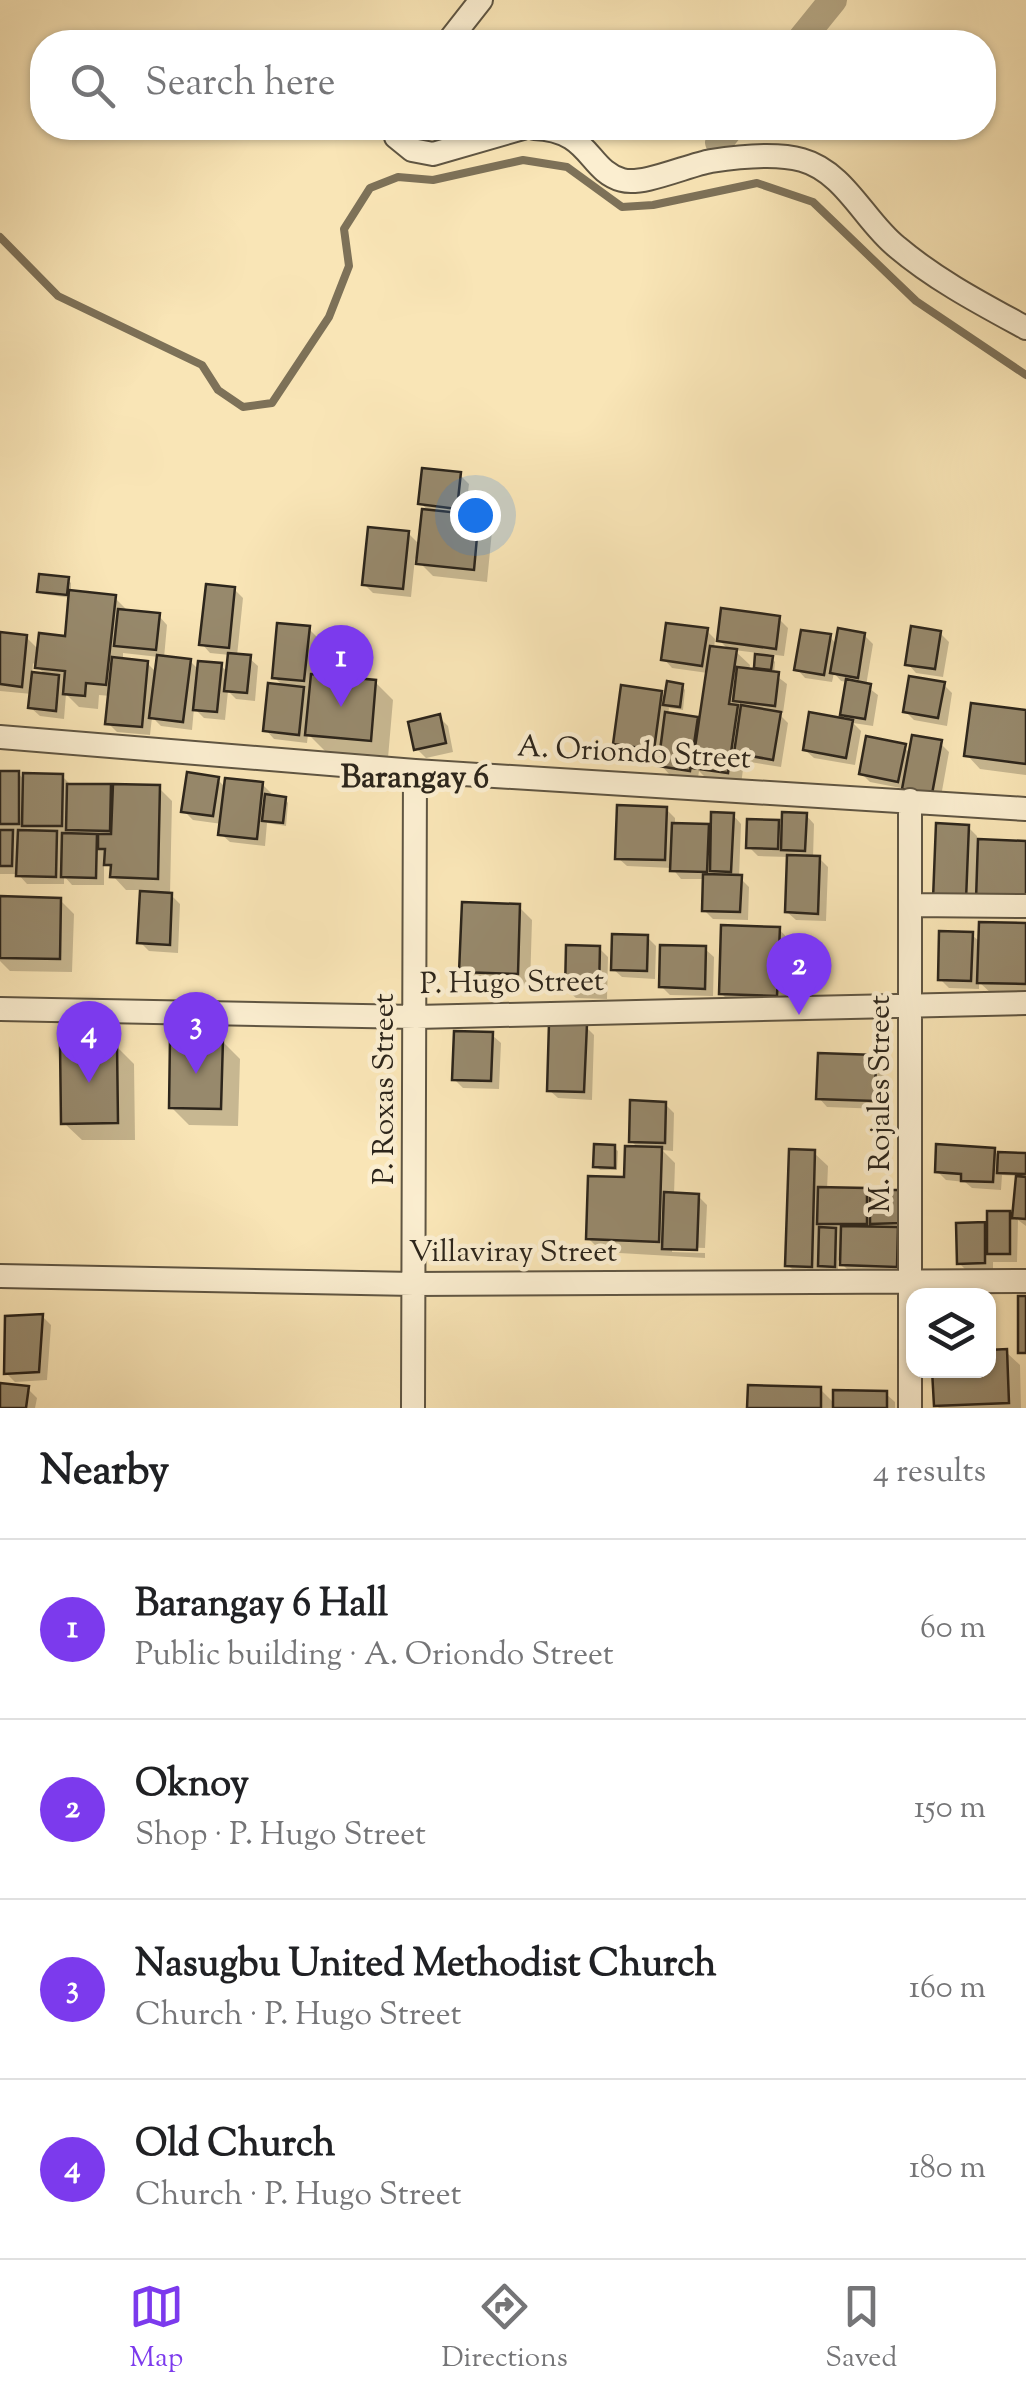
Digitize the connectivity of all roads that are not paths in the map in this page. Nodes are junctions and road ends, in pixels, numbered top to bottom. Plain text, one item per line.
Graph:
1 (481, 0) edge
2 (457, 30) edge
3 (400, 140) edge
4 (481, 140) edge
5 (576, 140) edge
6 (1026, 328) edge
7 (0, 737) edge
8 (415, 771) junction
9 (910, 800) junction
10 (1026, 809) edge
11 (911, 905) junction
12 (1026, 906) edge
13 (1026, 1003) edge
14 (911, 1004) junction
15 (0, 1009) edge
16 (416, 1017) junction
17 (0, 1276) edge
18 (910, 1280) junction
19 (1026, 1281) edge
20 (414, 1284) junction
21 (412, 1408) edge
22 (910, 1408) edge

1 - 2 street
3 - 4 street
5 - 6 street
7 - 8 street, A. Oriondo Street
8 - 9 street, A. Oriondo Street
8 - 16 street, P. Roxas Street
9 - 10 street, A. Oriondo Street
9 - 11 street, M. Rojales Street
11 - 12 street
11 - 14 street, M. Rojales Street
13 - 14 street, P. Hugo Street
14 - 16 street, P. Hugo Street
14 - 18 street, M. Rojales Street
15 - 16 street, P. Hugo Street
16 - 20 street, P. Roxas Street
17 - 20 street, Villaviray Street
18 - 19 street, Villaviray Street
18 - 20 street, Villaviray Street
18 - 22 street, M. Rojales Street
20 - 21 street, P. Roxas Street

